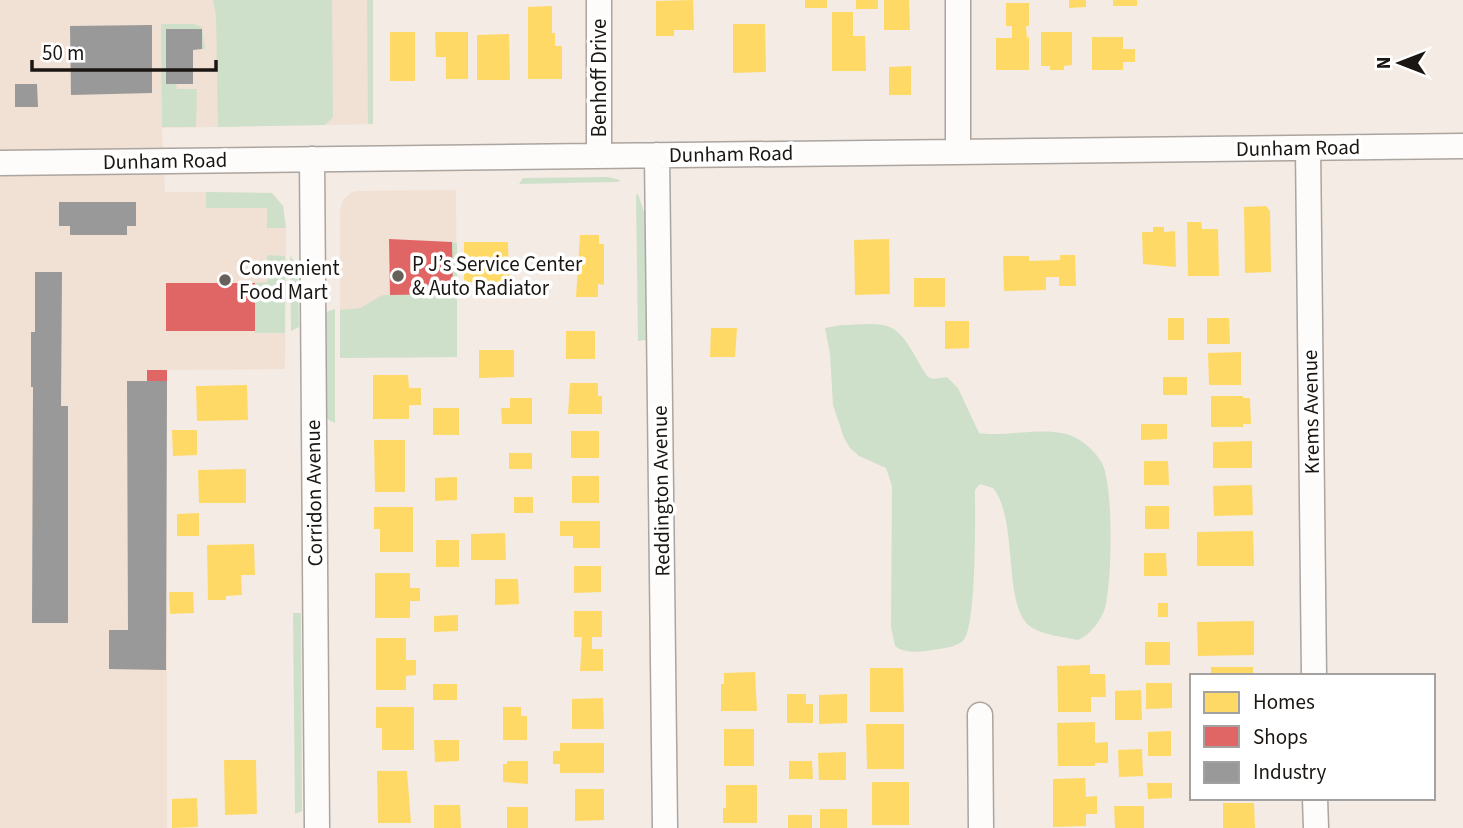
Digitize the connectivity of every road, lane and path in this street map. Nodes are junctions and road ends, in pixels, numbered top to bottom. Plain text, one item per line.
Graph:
1 (598, 0) edge
2 (958, 0) edge
3 (1463, 146) edge
4 (1308, 148) junction
5 (958, 152) junction
6 (657, 155) junction
7 (599, 156) junction
8 (312, 159) junction
9 (0, 163) edge
10 (1314, 674) edge
11 (980, 715) dead end
12 (1315, 800) edge
13 (317, 828) edge
14 (665, 828) edge
15 (981, 828) edge
16 (1316, 828) edge

1 - 7 street, Benhoff Drive
2 - 5 street
3 - 4 street, Dunham Road
4 - 5 street, Dunham Road
4 - 10 street, Krems Avenue
5 - 6 street, Dunham Road
6 - 7 street, Dunham Road
6 - 14 street, Reddington Avenue
7 - 8 street, Dunham Road
8 - 9 street, Dunham Road
8 - 13 street, Corridon Avenue
11 - 15 street
12 - 16 street

